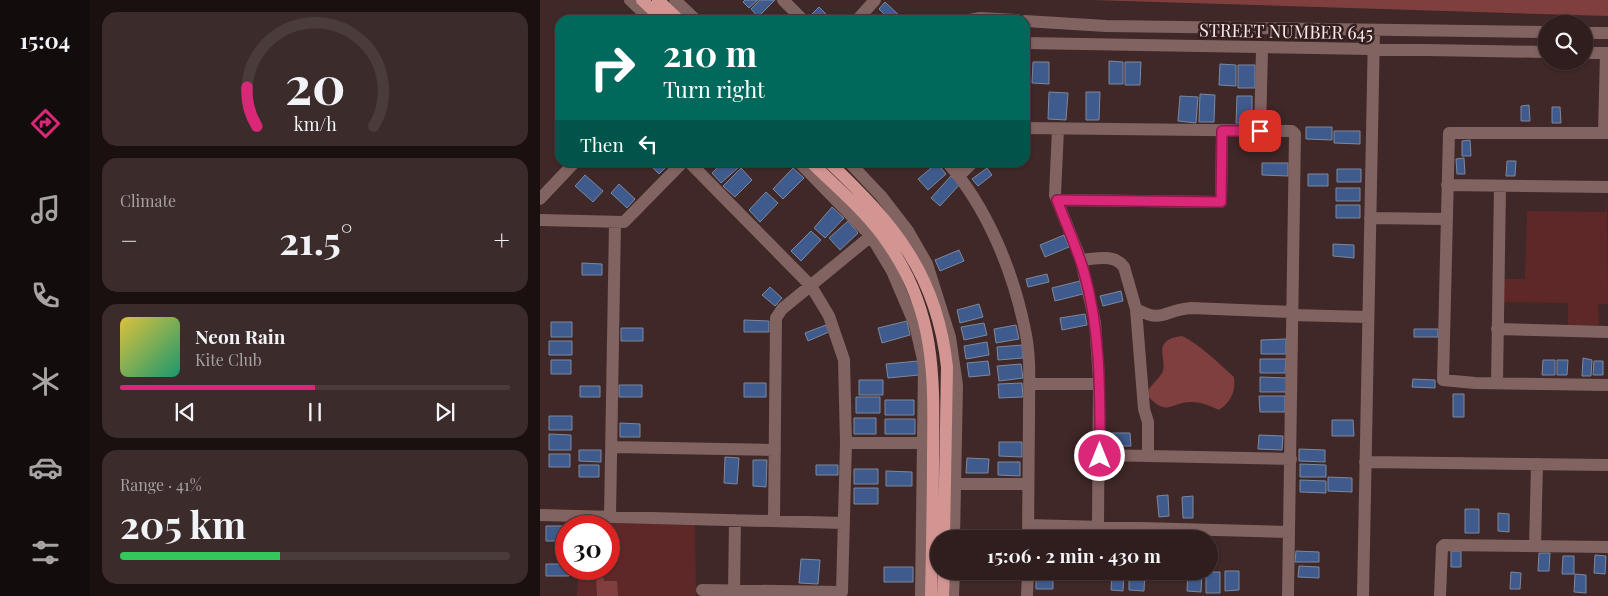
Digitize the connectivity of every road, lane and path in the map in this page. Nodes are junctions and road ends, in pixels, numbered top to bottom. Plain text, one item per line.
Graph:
1 (630, 0) edge
2 (642, 0) edge
3 (658, 0) edge
4 (675, 0) edge
5 (783, 0) edge
6 (875, 0) edge
7 (646, 15) edge
8 (658, 15) edge
9 (674, 15) edge
10 (691, 15) edge
11 (799, 15) edge
12 (862, 15) edge
13 (1030, 20) edge
14 (1374, 30) junction
15 (1538, 32) edge
16 (1593, 33) edge
17 (1608, 33) edge
18 (1030, 43) edge
19 (1262, 49) junction
20 (1373, 50) junction
21 (1538, 52) edge
22 (1593, 53) edge
23 (1607, 53) edge
24 (1030, 128) edge
25 (1058, 129) junction
26 (1222, 131) junction
27 (1260, 131) junction
28 (1606, 133) edge
29 (570, 167) edge
30 (679, 167) edge
31 (694, 167) edge
32 (803, 167) edge
33 (816, 167) edge
34 (834, 167) edge
35 (853, 167) edge
36 (857, 167) edge
37 (951, 167) edge
38 (968, 167) edge
39 (959, 176) junction
40 (845, 178) junction
41 (1447, 185) junction
42 (1500, 186) junction
43 (1608, 186) edge
44 (540, 199) edge
45 (1057, 200) junction
46 (1370, 218) junction
47 (1446, 219) junction
48 (540, 220) edge
49 (616, 222) junction
50 (871, 236) junction
51 (1081, 260) junction
52 (810, 286) junction
53 (1136, 309) junction
54 (1292, 314) junction
55 (1368, 316) junction
56 (1497, 329) junction
57 (1608, 332) edge
58 (1029, 384) junction
59 (1099, 384) junction
60 (1497, 384) junction
61 (1608, 385) edge
62 (846, 443) junction
63 (924, 443) junction
64 (612, 447) junction
65 (775, 450) junction
66 (1100, 456) junction
67 (1148, 456) junction
68 (1291, 460) junction
69 (1365, 462) junction
70 (1537, 464) junction
71 (1608, 465) edge
72 (955, 484) junction
73 (1028, 484) junction
74 (540, 515) edge
75 (555, 515) edge
76 (610, 515) edge
77 (620, 517) edge
78 (735, 520) junction
79 (774, 521) junction
80 (844, 523) junction
81 (1028, 526) junction
82 (1098, 526) junction
83 (944, 530) edge
84 (954, 530) edge
85 (1028, 530) edge
86 (1289, 532) junction
87 (1535, 546) junction
88 (1608, 546) edge
89 (944, 580) edge
90 (954, 580) edge
91 (1028, 580) edge
92 (702, 590) dead end
93 (734, 591) junction
94 (921, 596) edge
95 (931, 596) edge
96 (943, 596) edge
97 (953, 596) edge
98 (1028, 596) edge
99 (1288, 596) edge
100 (1363, 596) edge
101 (1440, 596) edge

1 - 7 street
2 - 8 main road
3 - 9 main road
4 - 10 street
5 - 11 street
6 - 12 street
13 - 14 street, STREET NUMBER 645
14 - 15 street, STREET NUMBER 645
14 - 20 street
16 - 17 street
18 - 19 street, STREET NUMBER 645
19 - 20 street, STREET NUMBER 645
19 - 27 street
20 - 21 street, STREET NUMBER 645
20 - 46 street
22 - 23 street
23 - 28 street
24 - 25 street
25 - 26 street
25 - 45 street
26 - 27 street
26 - 45 street
27 - 54 street
28 - 41 street
29 - 44 street
30 - 49 street
31 - 52 street
32 - 50 street
33 - 95 main road
34 - 40 main road
35 - 40 street
36 - 72 street
37 - 39 street
38 - 39 street
39 - 58 street
40 - 83 main road
41 - 42 street
41 - 47 street
42 - 43 street
42 - 56 street
45 - 51 street
46 - 47 street
46 - 55 street
47 - 60 street
48 - 49 street
49 - 64 street
50 - 52 street
50 - 63 street
51 - 53 street
51 - 59 street
52 - 62 street
52 - 65 street
53 - 54 street
53 - 67 street
54 - 55 street
54 - 68 street
55 - 69 street
56 - 57 street
56 - 60 street
58 - 59 street
58 - 73 street
59 - 66 street
60 - 61 street
62 - 63 street
62 - 80 street
63 - 94 street
64 - 65 street
64 - 76 street
65 - 79 street
66 - 67 street
66 - 82 street
67 - 68 street
68 - 86 street
69 - 70 street
69 - 100 street
70 - 71 street
70 - 87 street
72 - 73 street
72 - 84 street
73 - 81 street
74 - 75 street
77 - 78 street
78 - 79 street
78 - 93 street
79 - 80 street
80 - 93 street
81 - 82 street
81 - 85 street
82 - 86 street
86 - 99 street
87 - 88 street
87 - 101 street
89 - 96 main road
90 - 97 street
91 - 98 street
92 - 93 street

